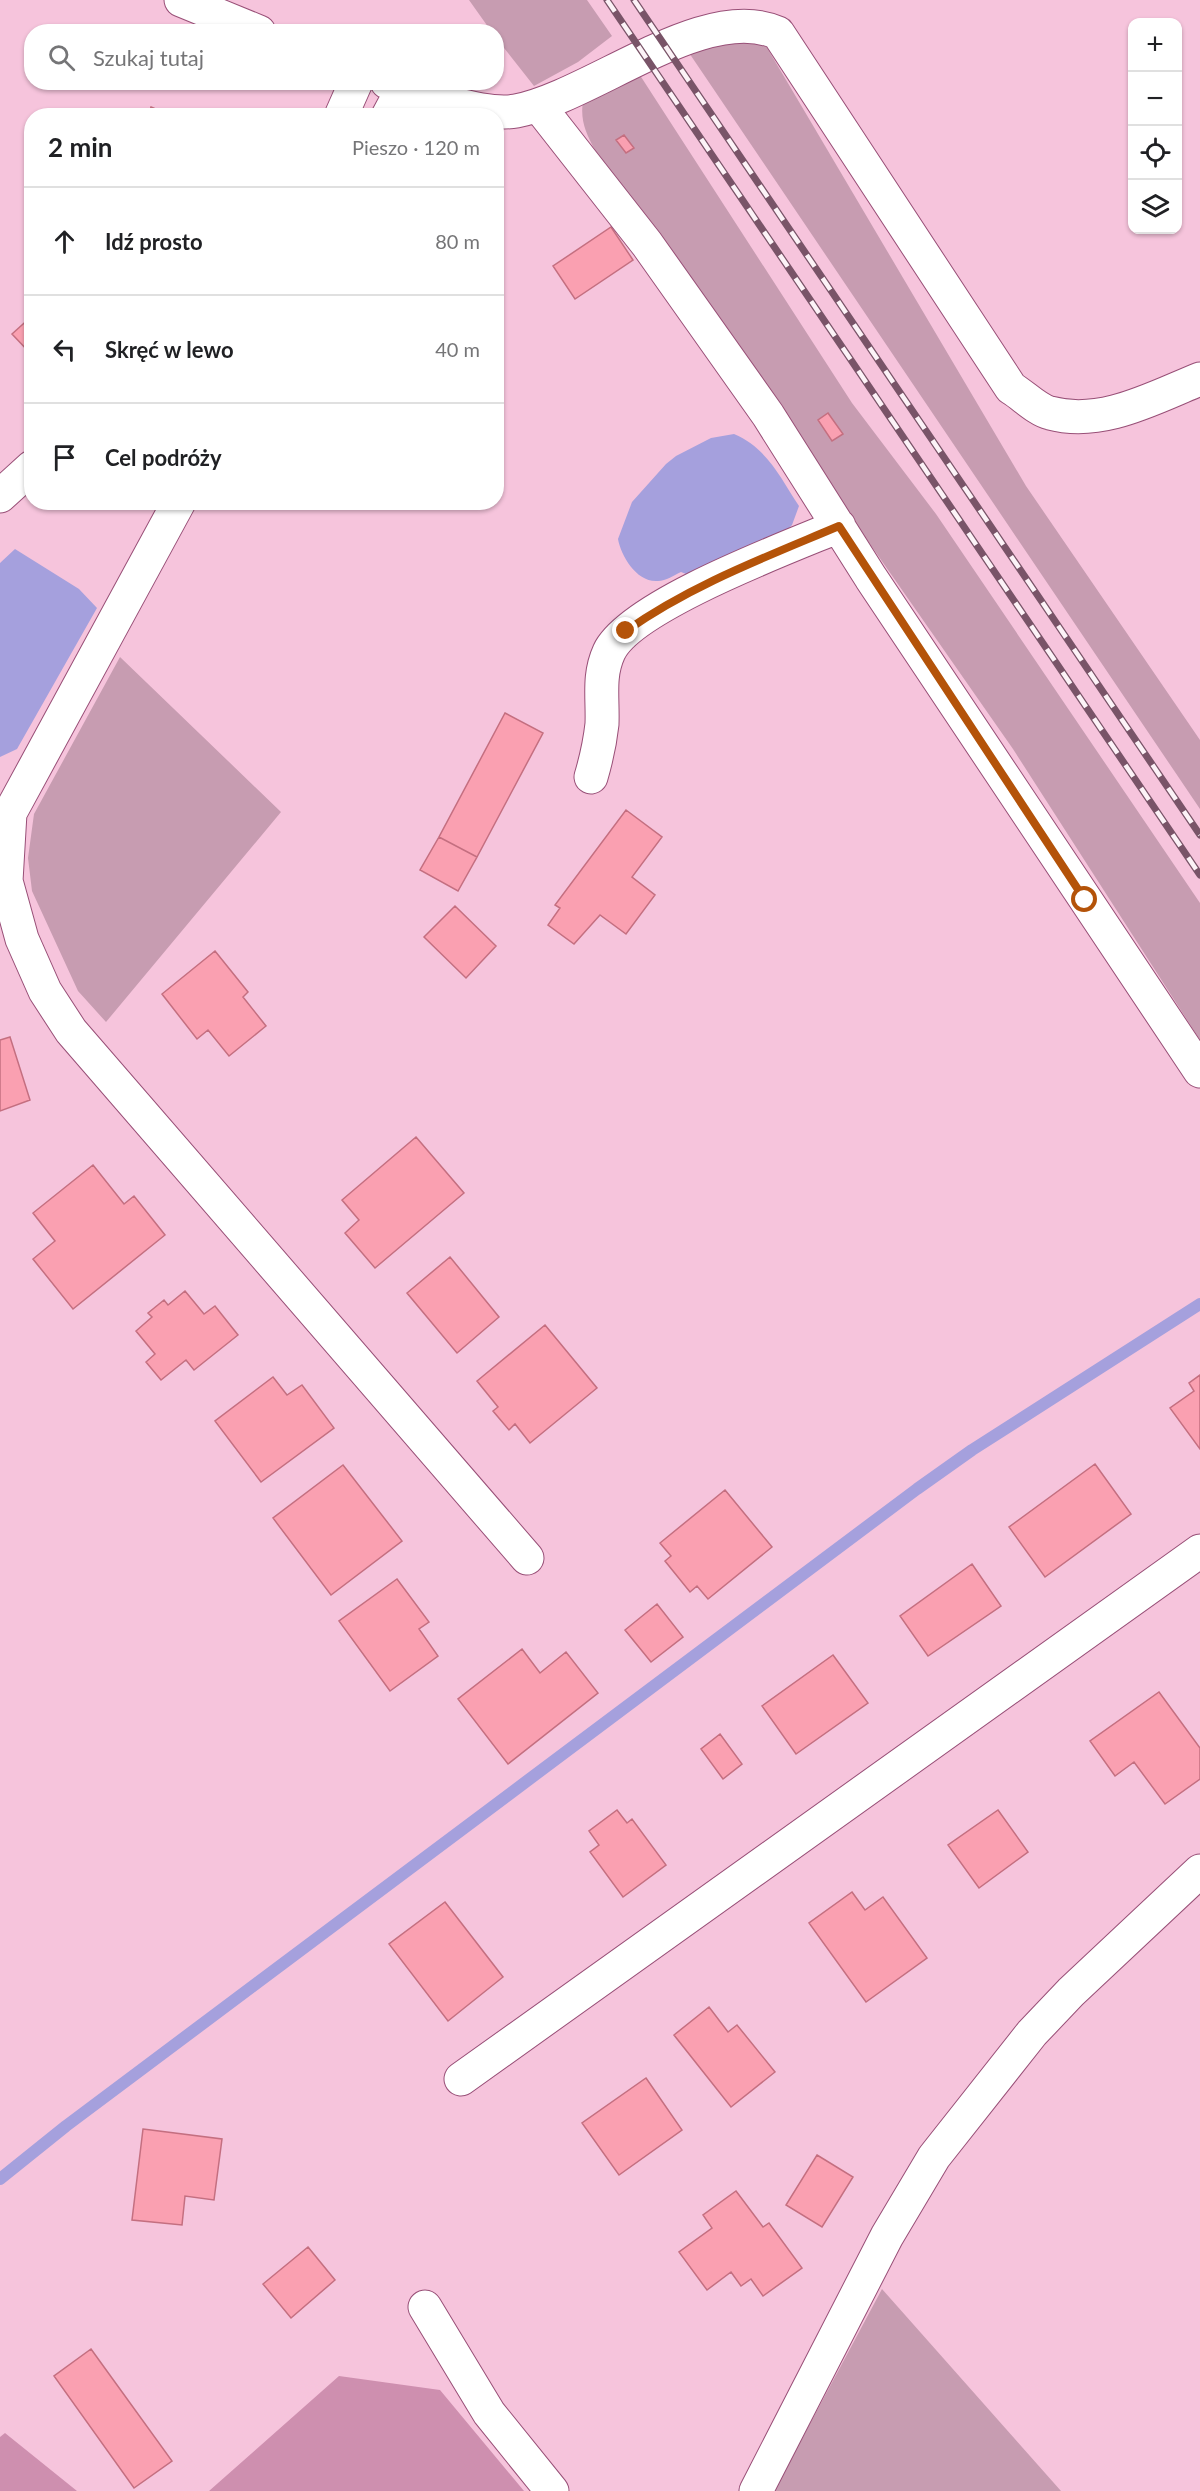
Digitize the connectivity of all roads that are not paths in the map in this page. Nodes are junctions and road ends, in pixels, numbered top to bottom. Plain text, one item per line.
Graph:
1 (181, 0) edge
2 (240, 24) edge
3 (352, 90) edge
4 (393, 95) edge
5 (538, 105) junction
6 (345, 108) edge
7 (468, 108) edge
8 (504, 112) edge
9 (1200, 379) edge
10 (24, 474) edge
11 (0, 496) edge
12 (175, 510) edge
13 (839, 526) junction
14 (591, 777) dead end
15 (5, 818) edge
16 (1200, 1071) edge
17 (1200, 1551) edge
18 (527, 1558) dead end
19 (1200, 1871) edge
20 (460, 2079) dead end
21 (425, 2307) dead end
22 (552, 2491) edge
23 (756, 2491) edge

1 - 2 street
3 - 6 street
4 - 7 street
5 - 8 street
5 - 9 street
5 - 13 street
10 - 11 street
12 - 15 street
13 - 14 street
13 - 16 street
15 - 18 street
17 - 20 street
19 - 23 street
21 - 22 street

